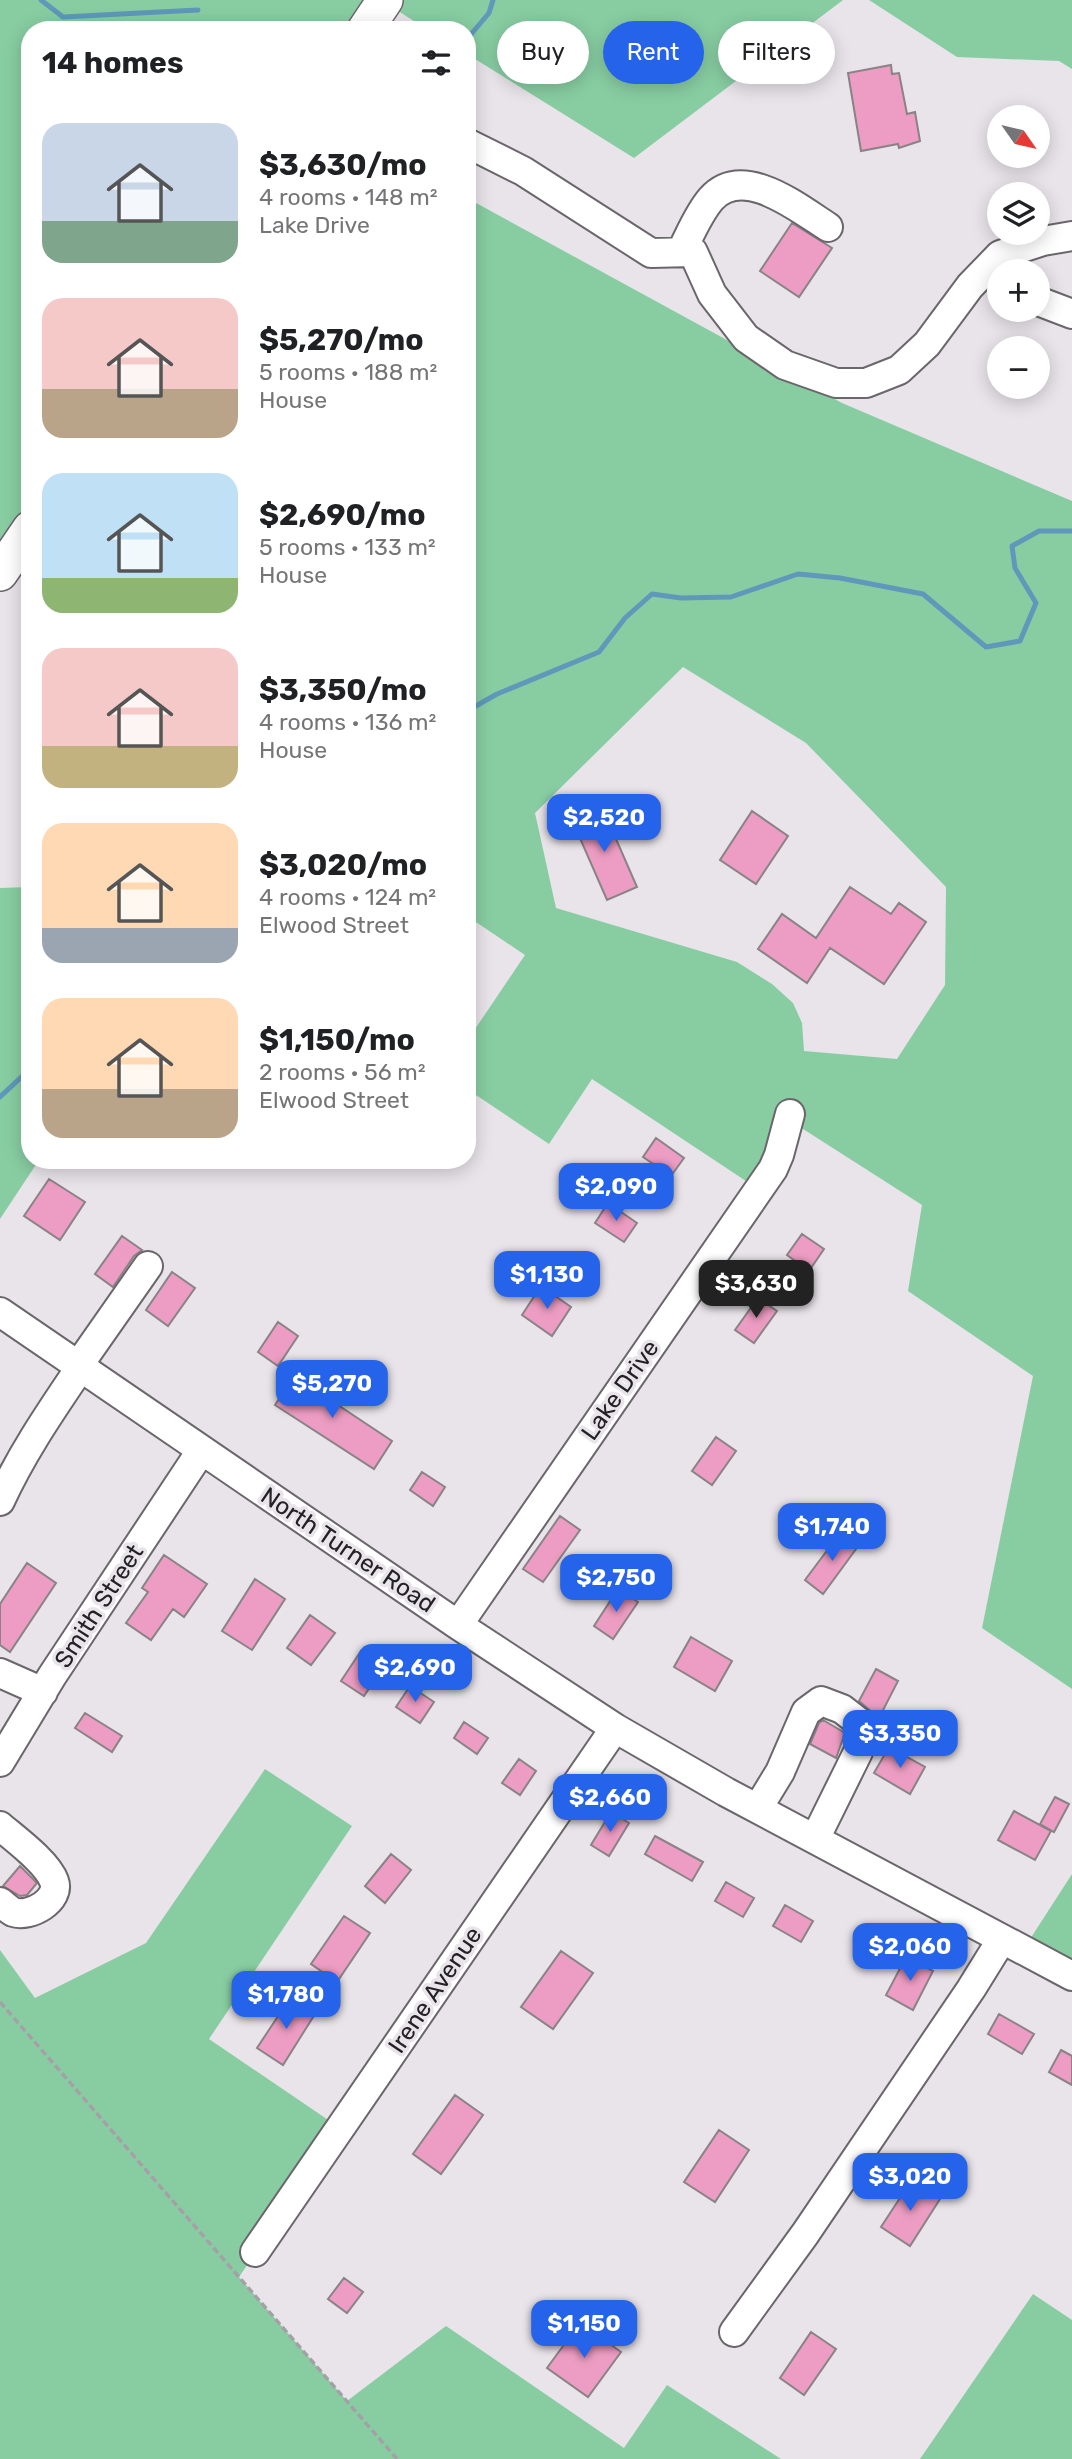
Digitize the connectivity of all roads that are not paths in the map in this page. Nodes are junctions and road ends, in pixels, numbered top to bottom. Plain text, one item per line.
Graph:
1 (385, 0) edge
2 (371, 21) edge
3 (476, 147) edge
4 (828, 227) dead end
5 (1072, 236) edge
6 (681, 252) junction
7 (970, 286) junction
8 (987, 289) edge
9 (1050, 305) edge
10 (1072, 314) edge
11 (21, 542) edge
12 (0, 573) edge
13 (790, 1114) dead end
14 (148, 1266) dead end
15 (0, 1312) edge
16 (79, 1367) junction
17 (201, 1451) junction
18 (0, 1500) edge
19 (458, 1625) junction
20 (0, 1673) edge
21 (43, 1692) junction
22 (615, 1728) junction
23 (0, 1762) edge
24 (758, 1808) junction
25 (0, 1826) edge
26 (815, 1839) junction
27 (0, 1902) edge
28 (1002, 1939) junction
29 (1072, 1976) edge
30 (256, 2252) dead end
31 (734, 2332) dead end

1 - 2 main road
3 - 6 street
4 - 6 street
5 - 7 street
6 - 7 street
7 - 8 street
9 - 10 street
11 - 12 main road
13 - 19 street, Lake Drive
14 - 16 street
15 - 16 street, North Turner Road
16 - 17 street, North Turner Road
16 - 18 street
17 - 19 street, North Turner Road
17 - 21 street, Smith Street
19 - 22 street, North Turner Road
20 - 21 street
21 - 23 street, Smith Street
22 - 24 street, North Turner Road
22 - 30 street, Irene Avenue
24 - 26 street, North Turner Road
24 - 26 street
25 - 27 street
26 - 28 street, North Turner Road
28 - 29 street, North Turner Road
28 - 31 street

